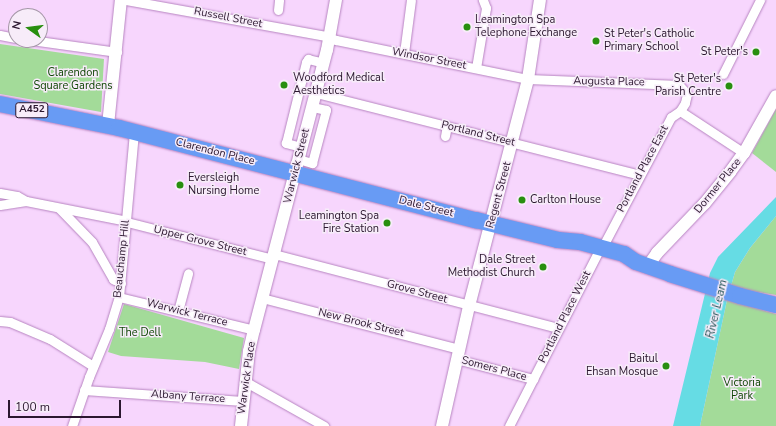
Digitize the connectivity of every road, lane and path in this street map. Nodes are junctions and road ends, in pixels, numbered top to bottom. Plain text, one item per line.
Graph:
1 (121, 0) edge
2 (126, 0) edge
3 (279, 0) edge
4 (336, 0) edge
5 (411, 0) edge
6 (483, 0) edge
7 (540, 0) edge
8 (760, 0) edge
9 (278, 10) dead end
10 (330, 37) junction
11 (48, 42) edge
12 (117, 52) junction
13 (404, 53) junction
14 (324, 63) junction
15 (476, 68) junction
16 (723, 74) dead end
17 (528, 80) junction
18 (316, 93) junction
19 (687, 94) joint
20 (776, 96) edge
21 (0, 104) edge
22 (312, 107) junction
23 (680, 111) junction
24 (108, 126) junction
25 (447, 126) junction
26 (134, 132) junction
27 (445, 136) dead end
28 (512, 142) junction
29 (301, 147) junction
30 (744, 153) junction
31 (297, 166) junction
32 (640, 175) junction
33 (0, 193) edge
34 (26, 201) junction
35 (0, 205) edge
36 (59, 208) junction
37 (127, 221) junction
38 (491, 223) junction
39 (600, 251) junction
40 (273, 257) junction
41 (642, 264) junction
42 (188, 273) dead end
43 (121, 283) junction
44 (119, 296) junction
45 (262, 298) junction
46 (776, 305) edge
47 (469, 306) junction
48 (178, 311) junction
49 (0, 321) edge
50 (560, 328) junction
51 (254, 330) junction
52 (458, 354) junction
53 (94, 366) junction
54 (532, 379) junction
55 (246, 382) junction
56 (84, 390) junction
57 (243, 401) junction
58 (72, 426) edge
59 (241, 426) edge
60 (324, 426) edge
61 (442, 426) edge
62 (509, 426) edge

1 - 12 street
2 - 10 street, Russell Street
3 - 9 street
4 - 10 street, Warwick Street
5 - 13 street
6 - 15 street
7 - 17 street, Regent Street
8 - 16 street
10 - 13 street, Windsor Street
10 - 14 street, Warwick Street
11 - 12 street
12 - 24 street
13 - 15 street, Windsor Street
14 - 18 street, Warwick Street
14 - 29 street
15 - 17 street, Windsor Street
17 - 19 street, Augusta Place
17 - 28 street, Regent Street
18 - 22 street, Warwick Street
18 - 25 street, Portland Street
19 - 23 street, Portland Place East
20 - 30 street, Dormer Place
21 - 24 highway, A452
22 - 29 street, Warwick Street
22 - 31 street
23 - 30 street
23 - 32 street, Portland Place East
24 - 26 highway, A452
25 - 27 street
25 - 28 street, Portland Street
26 - 31 highway, Clarendon Place / A452
26 - 37 street, Beauchamp Hill
28 - 32 street, Portland Street
28 - 38 street, Regent Street
29 - 31 street, Warwick Street
30 - 41 street, Dormer Place
31 - 38 highway, Dale Street / A452
31 - 40 street, Warwick Street
32 - 39 street, Portland Place East
33 - 34 street
34 - 35 street
34 - 36 street, Upper Grove Street
36 - 37 street, Upper Grove Street
36 - 43 street
37 - 40 street, Upper Grove Street
37 - 43 street, Beauchamp Hill
38 - 39 highway, Dale Street / A452
38 - 47 street, Regent Street
39 - 41 highway, A452
39 - 50 street, Portland Place West
40 - 45 street, Warwick Street
40 - 47 street, Grove Street
41 - 46 highway, A452
42 - 48 street
43 - 44 street, Beauchamp Hill
44 - 48 street, Warwick Terrace
44 - 53 street, Beauchamp Hill
45 - 51 street, Warwick Street
45 - 52 street, New Brook Street
47 - 50 street, Grove Street
47 - 52 street, Regent Street
48 - 51 street, Warwick Terrace
49 - 53 street
50 - 54 street, Portland Place West
51 - 55 street, Warwick Place
52 - 54 street, Somers Place
52 - 61 street, Regent Street
53 - 56 street, Beauchamp Hill
54 - 62 street, Portland Place West
55 - 57 street, Warwick Place
55 - 60 street
56 - 57 street, Albany Terrace
56 - 58 street, Beauchamp Hill
57 - 59 street, Warwick Place

